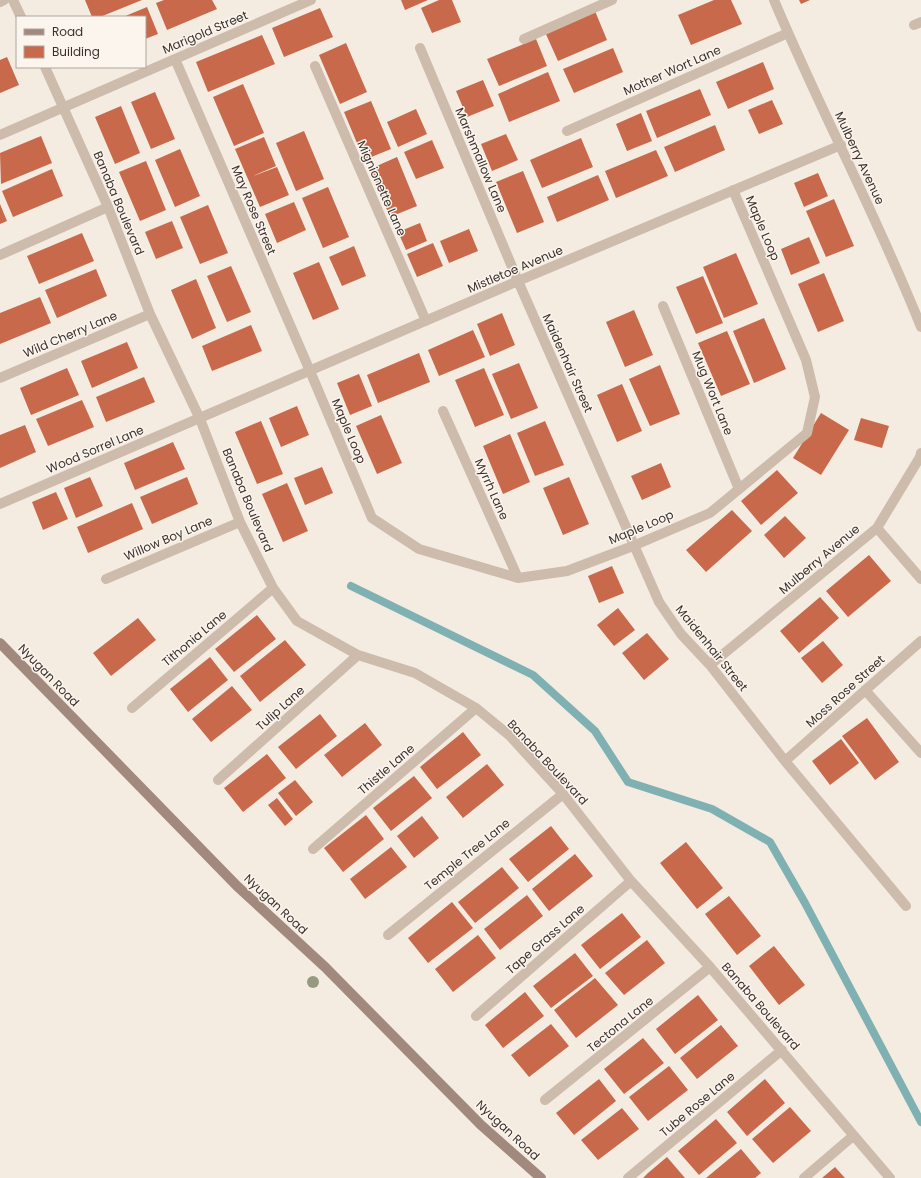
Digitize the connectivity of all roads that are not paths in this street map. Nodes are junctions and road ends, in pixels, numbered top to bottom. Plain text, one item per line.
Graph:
1 (4, 0) edge
2 (13, 0) edge
3 (311, 0) edge
4 (612, 0) edge
5 (774, 0) edge
6 (0, 2) edge
7 (21, 16) edge
8 (788, 33) junction
9 (524, 39) dead end
10 (420, 48) dead end
11 (175, 59) junction
12 (315, 66) dead end
13 (45, 68) edge
14 (64, 107) junction
15 (567, 131) dead end
16 (0, 135) edge
17 (841, 145) junction
18 (733, 190) junction
19 (108, 207) junction
20 (0, 255) edge
21 (518, 282) junction
22 (663, 306) dead end
23 (150, 314) junction
24 (426, 321) junction
25 (921, 327) edge
26 (310, 371) junction
27 (0, 378) edge
28 (443, 411) dead end
29 (200, 419) junction
30 (921, 453) edge
31 (739, 489) junction
32 (0, 504) edge
33 (240, 522) junction
34 (877, 528) junction
35 (633, 546) junction
36 (518, 578) junction
37 (106, 579) dead end
38 (921, 580) edge
39 (273, 588) junction
40 (921, 640) edge
41 (0, 644) edge
42 (358, 655) junction
43 (710, 665) junction
44 (865, 690) junction
45 (132, 708) dead end
46 (476, 708) junction
47 (921, 753) edge
48 (785, 761) junction
49 (218, 780) dead end
50 (563, 794) junction
51 (313, 849) dead end
52 (631, 881) junction
53 (906, 906) dead end
54 (388, 935) dead end
55 (710, 967) junction
56 (476, 1016) dead end
57 (782, 1050) junction
58 (545, 1100) dead end
59 (853, 1136) junction
60 (541, 1178) edge
61 (628, 1178) edge
62 (804, 1178) edge
63 (890, 1178) edge

1 - 6 street
2 - 7 street
3 - 11 street, Marigold Street
4 - 9 street
5 - 8 street, Mulberry Avenue
8 - 15 street, Mother Wort Lane
8 - 17 street, Mulberry Avenue
10 - 21 street, Marshmallow Lane
11 - 14 street, Marigold Street
11 - 26 street, May Rose Street
12 - 24 street, Mignionette Lane
13 - 14 street, Banaba Boulevard
14 - 16 street, Marigold Street
14 - 19 street, Banaba Boulevard
17 - 18 street, Mistletoe Avenue
17 - 25 street, Mulberry Avenue
18 - 21 street, Mistletoe Avenue
18 - 31 street, Maple Loop
19 - 20 street
19 - 23 street, Banaba Boulevard
21 - 24 street, Mistletoe Avenue
21 - 35 street, Maidenhair Street
22 - 31 street, Mug Wort Lane
23 - 27 street, Wild Cherry Lane
23 - 29 street, Banaba Boulevard
24 - 26 street, Mistletoe Avenue
26 - 29 street, Mistletoe Avenue
26 - 36 street, Maple Loop
28 - 36 street, Myrrh Lane
29 - 32 street, Wood Sorrel Lane
29 - 33 street, Banaba Boulevard
30 - 34 street, Mulberry Avenue
31 - 35 street, Maple Loop
33 - 37 street, Willow Boy Lane
33 - 39 street, Banaba Boulevard
34 - 38 street
34 - 43 street, Mulberry Avenue
35 - 36 street, Maple Loop
35 - 43 street, Maidenhair Street
39 - 42 street, Banaba Boulevard
39 - 45 street, Tithonia Lane
40 - 44 street, Moss Rose Street
41 - 60 main road, Nyugan Road
42 - 46 street, Banaba Boulevard
42 - 49 street, Tulip Lane
43 - 48 street, Maidenhair Street
44 - 47 street
44 - 48 street, Moss Rose Street
46 - 50 street, Banaba Boulevard
46 - 51 street, Thistle Lane
48 - 53 street, Maidenhair Street
50 - 52 street, Banaba Boulevard
50 - 54 street, Temple Tree Lane
52 - 55 street, Banaba Boulevard
52 - 56 street, Tape Grass Lane
55 - 57 street, Banaba Boulevard
55 - 58 street, Tectona Lane
57 - 59 street, Banaba Boulevard
57 - 61 street, Tube Rose Lane
59 - 62 street
59 - 63 street, Banaba Boulevard

